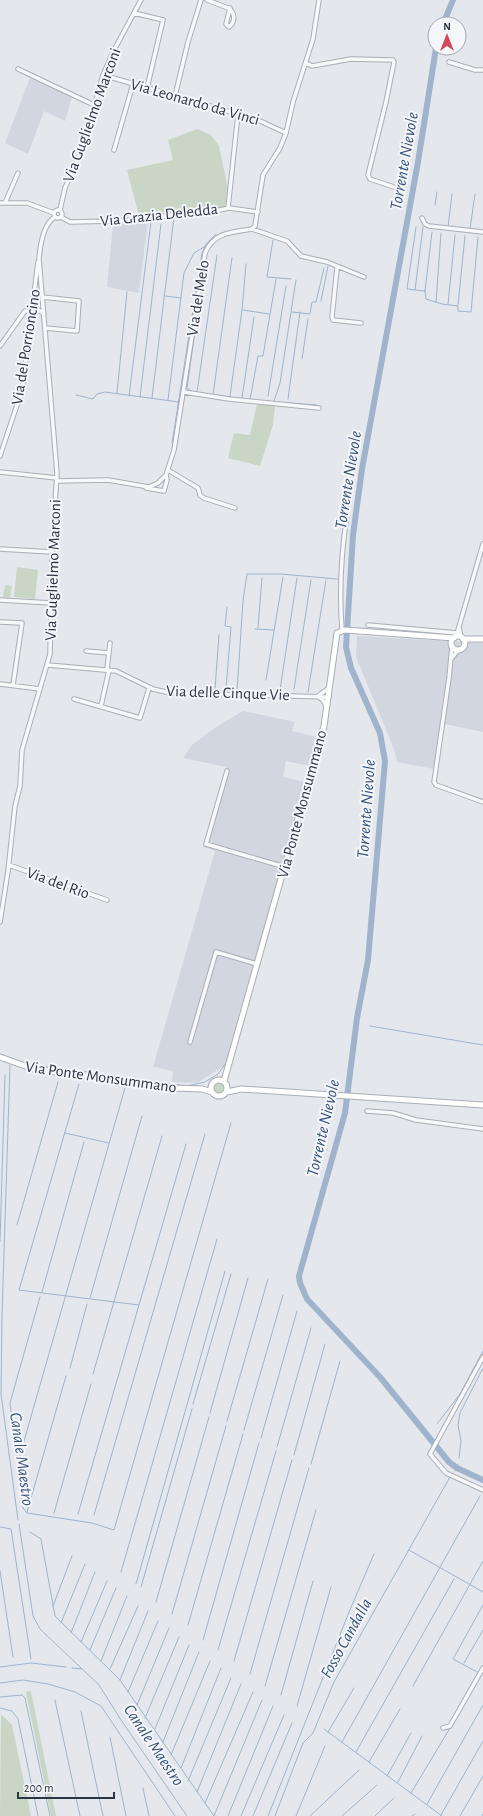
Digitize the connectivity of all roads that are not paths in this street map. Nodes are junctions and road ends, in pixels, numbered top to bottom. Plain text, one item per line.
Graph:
1 (141, 0) edge
2 (201, 0) edge
3 (207, 0) edge
4 (319, 0) edge
5 (230, 8) dead end
6 (134, 13) junction
7 (449, 62) dead end
8 (306, 64) junction
9 (18, 69) dead end
10 (483, 70) edge
11 (103, 75) junction
12 (133, 84) junction
13 (147, 88) junction
14 (175, 96) junction
15 (94, 105) junction
16 (238, 114) junction
17 (286, 132) junction
18 (114, 150) dead end
19 (18, 173) dead end
20 (394, 187) dead end
21 (0, 203) edge
22 (5, 203) junction
23 (228, 208) junction
24 (60, 210) junction
25 (258, 212) junction
26 (55, 215) junction
27 (61, 217) junction
28 (422, 218) dead end
29 (252, 229) junction
30 (483, 232) edge
31 (39, 259) junction
32 (337, 268) junction
33 (364, 277) dead end
34 (35, 291) junction
35 (42, 295) junction
36 (43, 307) junction
37 (35, 310) junction
38 (44, 314) junction
39 (361, 322) dead end
40 (45, 328) junction
41 (0, 346) edge
42 (184, 392) junction
43 (319, 408) dead end
44 (0, 456) edge
45 (168, 470) junction
46 (0, 472) edge
47 (166, 476) junction
48 (57, 479) junction
49 (144, 488) junction
50 (235, 508) dead end
51 (347, 515) dead end
52 (483, 544) edge
53 (0, 549) edge
54 (52, 552) junction
55 (0, 600) edge
56 (51, 603) junction
57 (0, 622) edge
58 (368, 625) dead end
59 (343, 630) junction
60 (439, 635) junction
61 (456, 639) junction
62 (480, 639) edge
63 (110, 643) dead end
64 (464, 645) junction
65 (459, 650) junction
66 (86, 651) dead end
67 (109, 653) junction
68 (451, 658) junction
69 (48, 664) junction
70 (108, 670) junction
71 (0, 684) edge
72 (13, 685) junction
73 (330, 687) junction
74 (149, 688) junction
75 (40, 689) junction
76 (317, 696) junction
77 (329, 697) junction
78 (74, 699) dead end
79 (101, 706) junction
80 (327, 707) junction
81 (227, 771) dead end
82 (483, 802) edge
83 (9, 865) junction
84 (285, 867) junction
85 (107, 900) dead end
86 (0, 922) edge
87 (257, 964) junction
88 (190, 1042) dead end
89 (0, 1057) edge
90 (223, 1082) junction
91 (211, 1086) junction
92 (202, 1089) junction
93 (241, 1089) junction
94 (212, 1092) junction
95 (227, 1092) junction
96 (483, 1105) edge
97 (367, 1111) dead end
98 (483, 1128) edge
99 (483, 1357) edge
100 (483, 1490) edge
101 (483, 1668) edge
102 (443, 1728) dead end

1 - 6 street, Via Guglielmo Marconi
2 - 14 street
3 - 5 street
4 - 8 street
6 - 11 street, Via Guglielmo Marconi
6 - 13 street
7 - 10 street
8 - 17 street
8 - 20 street
9 - 15 street
11 - 12 street, Via Leonardo da Vinci
11 - 15 street, Via Guglielmo Marconi
12 - 13 street, Via Leonardo da Vinci
12 - 18 street
13 - 14 street, Via Leonardo da Vinci
14 - 16 street, Via Leonardo da Vinci
15 - 24 street, Via Guglielmo Marconi
16 - 17 street, Via Leonardo da Vinci
16 - 23 street
17 - 25 street
19 - 22 street
21 - 22 street
22 - 26 street
23 - 25 street, Via Grazia Deledda
23 - 27 street, Via Grazia Deledda
24 - 26 street
24 - 27 street
25 - 29 street
26 - 27 street, Via Grazia Deledda
26 - 31 street, Via Guglielmo Marconi
28 - 30 street
29 - 32 street
29 - 42 street, Via del Melo
31 - 34 street, Via del Porrioncino
31 - 35 street, Via Guglielmo Marconi
32 - 33 street
32 - 39 street
34 - 35 street
34 - 37 street, Via del Porrioncino
35 - 36 street, Via Guglielmo Marconi
35 - 40 street
36 - 37 street
36 - 38 street, Via Guglielmo Marconi
37 - 38 street
37 - 41 street
37 - 44 street, Via del Porrioncino
38 - 40 street, Via Guglielmo Marconi
40 - 48 street, Via Guglielmo Marconi
42 - 43 street
42 - 45 street, Via del Melo
45 - 47 street, Via del Melo
45 - 50 street
46 - 48 street
47 - 49 street
47 - 49 street, Via del Melo
48 - 49 street
48 - 54 street, Via Guglielmo Marconi
51 - 59 street
52 - 61 street
53 - 54 street
54 - 56 street, Via Guglielmo Marconi
55 - 56 street
56 - 69 street, Via Guglielmo Marconi
57 - 72 street
58 - 60 street
59 - 60 street
59 - 73 street, Via Ponte Monsummano
60 - 61 street
60 - 61 street
61 - 62 street
61 - 64 street
61 - 65 street
61 - 68 street
62 - 64 street
63 - 67 street
64 - 65 street
65 - 68 street
66 - 67 street
67 - 70 street
68 - 82 street
69 - 70 street, Via delle Cinque Vie
69 - 75 street, Via Guglielmo Marconi
70 - 74 street, Via delle Cinque Vie
70 - 79 street
71 - 72 street
72 - 75 street
73 - 76 street
73 - 77 street, Via Ponte Monsummano
74 - 76 street, Via delle Cinque Vie
74 - 79 street
75 - 83 street, Via Guglielmo Marconi
76 - 77 street, Via delle Cinque Vie
76 - 80 street
77 - 80 street, Via Ponte Monsummano
78 - 79 street
80 - 84 street, Via Ponte Monsummano
81 - 84 street
83 - 85 street, Via del Rio
83 - 86 street, Via Guglielmo Marconi
84 - 87 street, Via Ponte Monsummano
87 - 88 street
87 - 90 street, Via Ponte Monsummano
89 - 92 street, Via Ponte Monsummano
90 - 91 street
90 - 93 street
90 - 95 street
91 - 92 street
91 - 94 street
92 - 94 street
93 - 95 street
93 - 96 street
94 - 95 street
97 - 98 street
99 - 100 street
101 - 102 street

